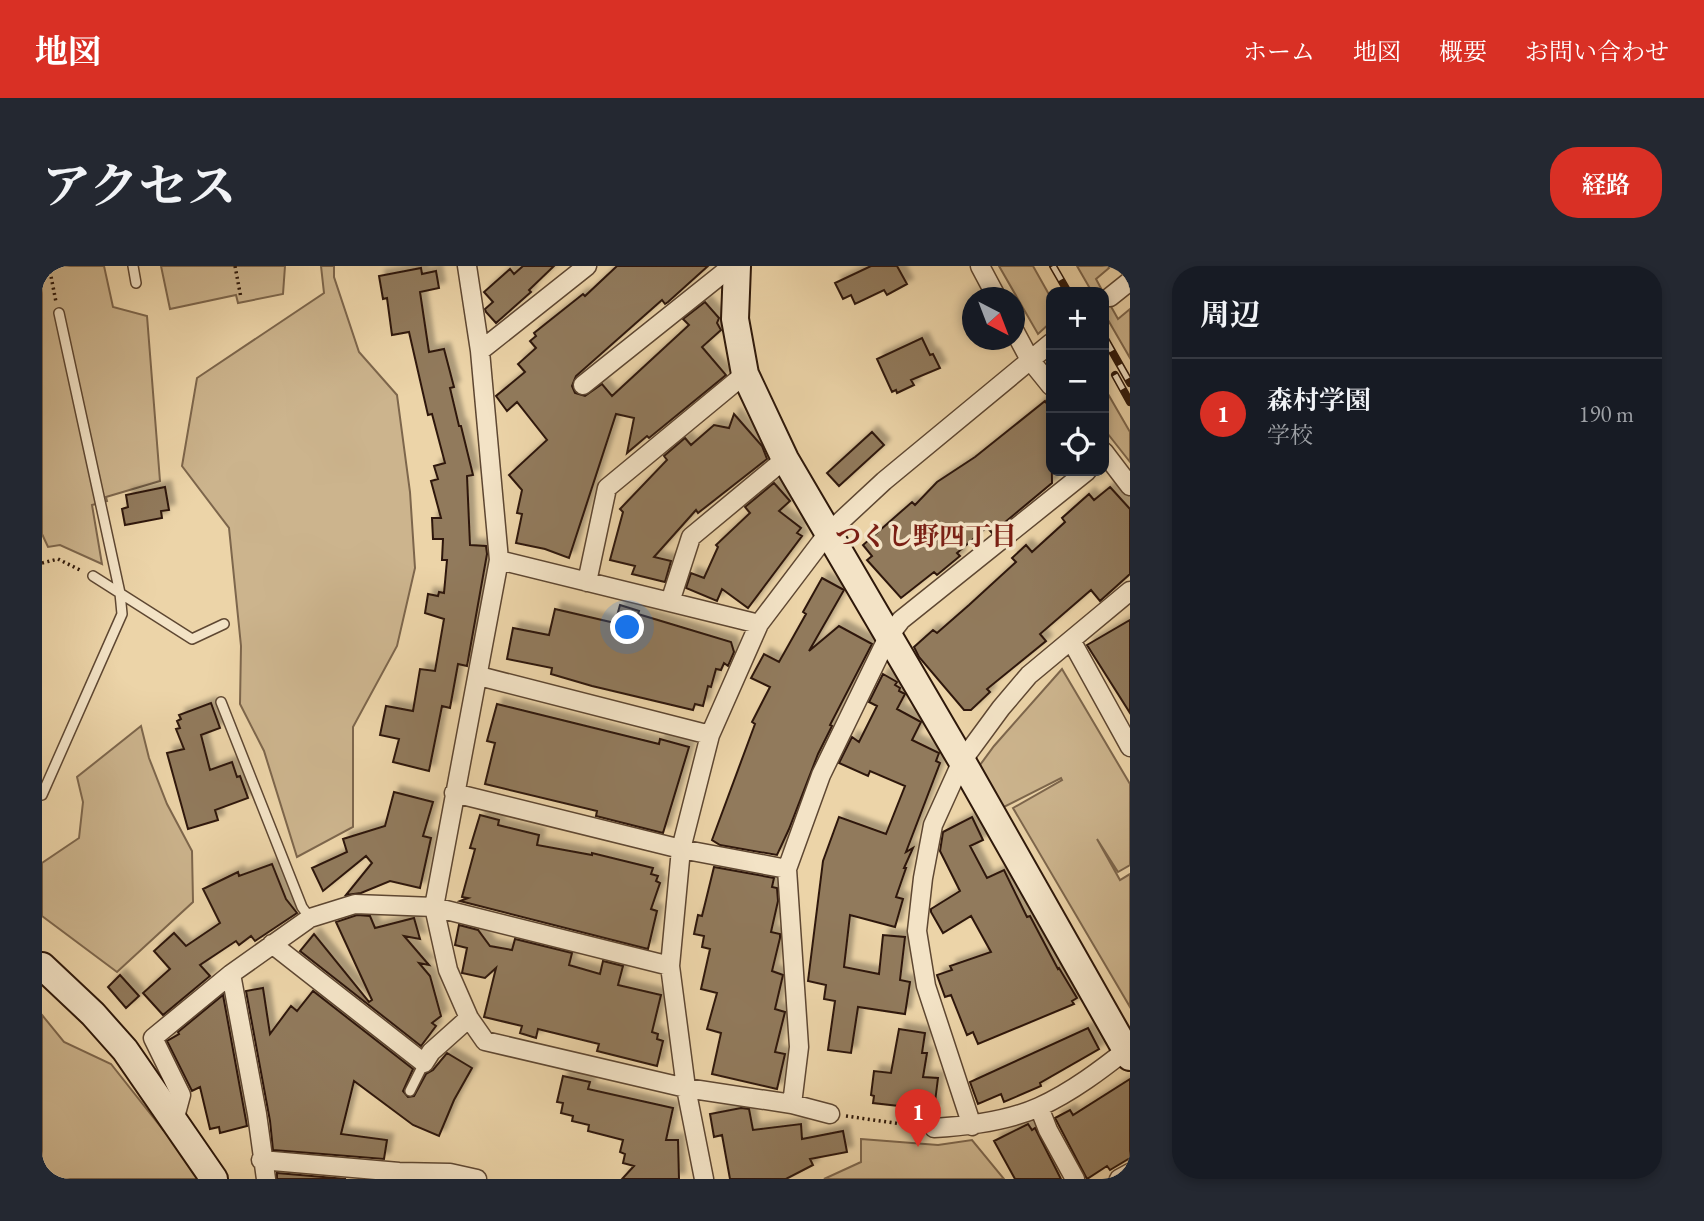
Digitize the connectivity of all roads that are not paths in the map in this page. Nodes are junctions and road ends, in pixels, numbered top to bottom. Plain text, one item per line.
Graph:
1 (132, 266) edge
2 (467, 266) edge
3 (587, 266) edge
4 (980, 266) edge
5 (1121, 266) edge
6 (739, 269) edge
7 (1130, 281) edge
8 (136, 283) dead end
9 (991, 287) edge
10 (1110, 297) dead end
11 (59, 313) road end
12 (1046, 347) edge
13 (1025, 350) edge
14 (480, 351) junction
15 (1030, 359) junction
16 (745, 374) junction
17 (1046, 380) edge
18 (583, 385) dead end
19 (785, 459) junction
20 (1109, 460) edge
21 (1081, 476) edge
22 (1130, 486) edge
23 (828, 533) junction
24 (499, 560) junction
25 (93, 576) road end
26 (587, 582) junction
27 (1130, 591) edge
28 (120, 593) junction
29 (670, 602) junction
30 (224, 624) dead end
31 (760, 624) junction
32 (888, 637) junction
33 (1072, 640) junction
34 (479, 676) junction
35 (221, 702) dead end
36 (710, 735) junction
37 (1130, 747) edge
38 (962, 761) junction
39 (454, 793) junction
40 (42, 795) edge
41 (681, 849) junction
42 (787, 869) junction
43 (434, 907) junction
44 (310, 918) junction
45 (272, 944) junction
46 (42, 966) edge
47 (670, 966) junction
48 (231, 974) junction
49 (469, 1018) junction
50 (1129, 1051) edge
51 (424, 1063) junction
52 (686, 1088) junction
53 (410, 1091) dead end
54 (792, 1104) junction
55 (1039, 1107) junction
56 (830, 1114) road end
57 (174, 1121) junction
58 (972, 1126) junction
59 (934, 1128) road end
60 (261, 1160) junction
61 (1130, 1173) edge
62 (214, 1179) edge
63 (265, 1179) edge
64 (477, 1179) edge
65 (704, 1179) edge
66 (1074, 1179) edge
67 (1119, 1179) edge

1 - 8 lane
2 - 14 street
3 - 14 street
4 - 9 street
5 - 7 street
6 - 16 street
6 - 18 street
7 - 10 street
11 - 28 lane
12 - 15 street
13 - 15 street
14 - 24 street
15 - 17 street
15 - 23 street
16 - 19 street
16 - 26 street
19 - 23 street
19 - 29 street
20 - 22 street
21 - 32 street
23 - 31 street
23 - 32 street
24 - 26 street
24 - 34 street
25 - 28 lane
26 - 29 street
27 - 33 street
28 - 30 lane
28 - 40 lane
29 - 31 street
31 - 36 street
32 - 38 street
32 - 42 street
33 - 37 street
33 - 38 street
34 - 36 street
34 - 39 street
35 - 44 lane
36 - 41 street
38 - 50 street
38 - 58 street
39 - 41 street
39 - 43 street
41 - 42 street
41 - 47 street
42 - 54 street
43 - 44 street
43 - 47 street
43 - 49 street
44 - 45 street
45 - 48 street
45 - 51 street
46 - 57 street
47 - 52 street
48 - 57 street
48 - 60 street
49 - 51 street
49 - 52 street
50 - 55 street
51 - 53 lane
52 - 54 street
52 - 65 street
54 - 56 street
55 - 58 street
55 - 66 street
57 - 62 street
58 - 59 street
60 - 63 street
60 - 64 street
61 - 67 street

